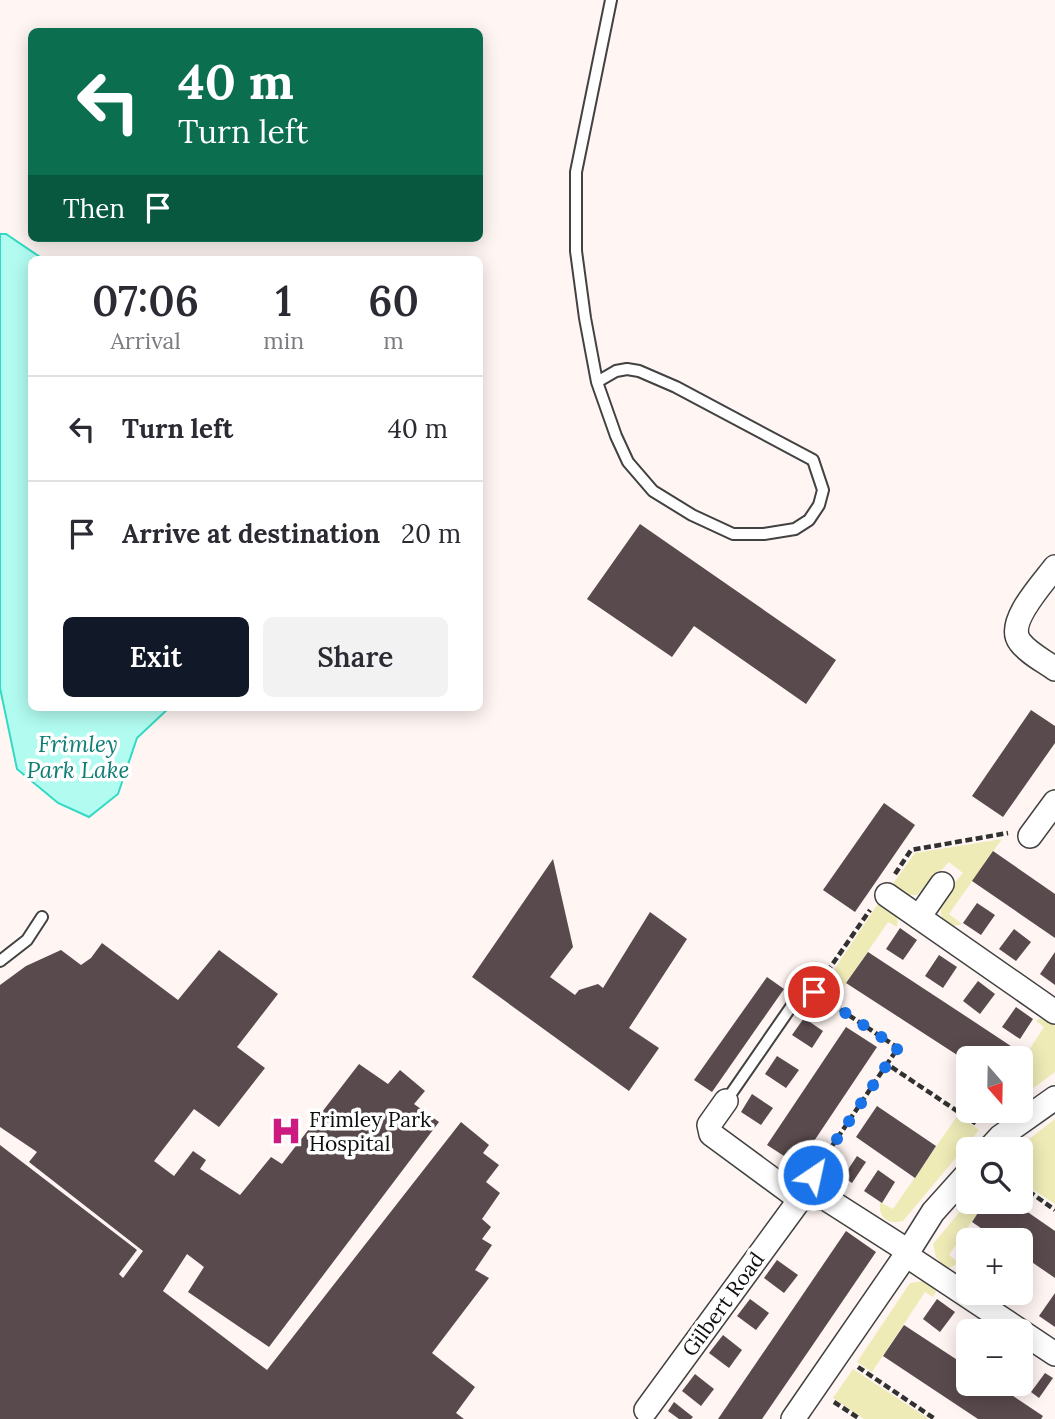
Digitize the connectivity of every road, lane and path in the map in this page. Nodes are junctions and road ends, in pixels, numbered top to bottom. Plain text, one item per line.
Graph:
1 (611, 0) edge
2 (597, 382) junction
3 (1055, 567) edge
4 (1055, 669) edge
5 (1052, 814) edge
6 (1030, 836) dead end
7 (942, 884) dead end
8 (887, 895) dead end
9 (42, 917) dead end
10 (919, 917) junction
11 (0, 961) edge
12 (814, 992) dead end
13 (793, 1004) dead end
14 (1055, 1012) edge
15 (887, 1064) junction
16 (1055, 1098) edge
17 (726, 1101) joint
18 (982, 1137) edge
19 (1000, 1137) edge
20 (956, 1186) edge
21 (1033, 1194) edge
22 (799, 1198) junction
23 (1055, 1210) edge
24 (907, 1253) junction
25 (1055, 1354) edge
26 (851, 1363) dead end
27 (828, 1398) dead end
28 (646, 1410) dead end
29 (793, 1419) edge
30 (860, 1419) edge
31 (935, 1419) edge

1 - 2 lane
2 - 2 lane
3 - 4 street
5 - 6 street
7 - 10 street
8 - 10 street
9 - 11 lane
10 - 14 street
12 - 15 path
13 - 17 lane
15 - 18 path
15 - 22 path
16 - 19 street
17 - 22 street
20 - 24 street
21 - 23 path
22 - 24 street
22 - 28 street, Gilbert Road
24 - 25 street
24 - 29 street
26 - 31 path
27 - 30 path

